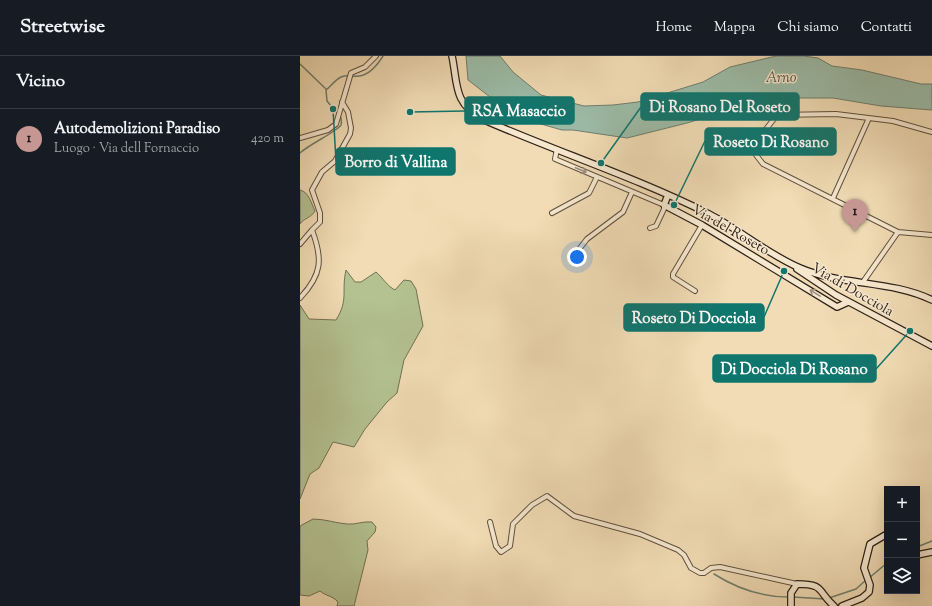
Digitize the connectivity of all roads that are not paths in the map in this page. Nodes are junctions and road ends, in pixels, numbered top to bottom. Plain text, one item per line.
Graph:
1 (376, 56) edge
2 (452, 56) edge
3 (342, 102) junction
4 (869, 118) junction
5 (932, 132) edge
6 (300, 138) edge
7 (557, 149) junction
8 (597, 177) junction
9 (632, 192) junction
10 (668, 195) junction
11 (833, 198) junction
12 (664, 205) junction
13 (552, 213) dead end
14 (702, 224) junction
15 (650, 228) dead end
16 (312, 230) junction
17 (898, 232) junction
18 (932, 235) edge
19 (300, 244) edge
20 (785, 261) junction
21 (578, 262) dead end
22 (863, 282) junction
23 (695, 291) dead end
24 (300, 298) edge
25 (932, 300) edge
26 (848, 302) junction
27 (932, 346) edge
28 (490, 522) dead end
29 (884, 536) edge
30 (932, 552) edge
31 (920, 554) edge
32 (796, 584) junction
33 (792, 606) edge
34 (834, 606) edge
35 (842, 606) edge

1 - 3 street
2 - 7 street
3 - 6 street
3 - 16 street
4 - 5 street
4 - 11 street
4 - 11 street
7 -> 8 street, Via del Roseto
7 - 10 street
8 - 9 street, Via del Roseto
8 - 13 street
9 - 12 street, Via del Roseto
9 - 21 street
10 - 12 street
10 - 20 street
11 - 17 street
12 - 14 street, Via del Roseto
12 - 15 street
14 - 23 street
26 -> 14 street, Via del Roseto
16 - 19 street
16 - 24 street
17 - 18 street
17 - 22 street
20 - 22 street
20 - 26 street, Via di Docciola
22 - 25 street
26 - 27 street, Via di Docciola
28 - 32 street
29 - 35 street
30 - 31 street
32 - 33 street
32 - 34 street

